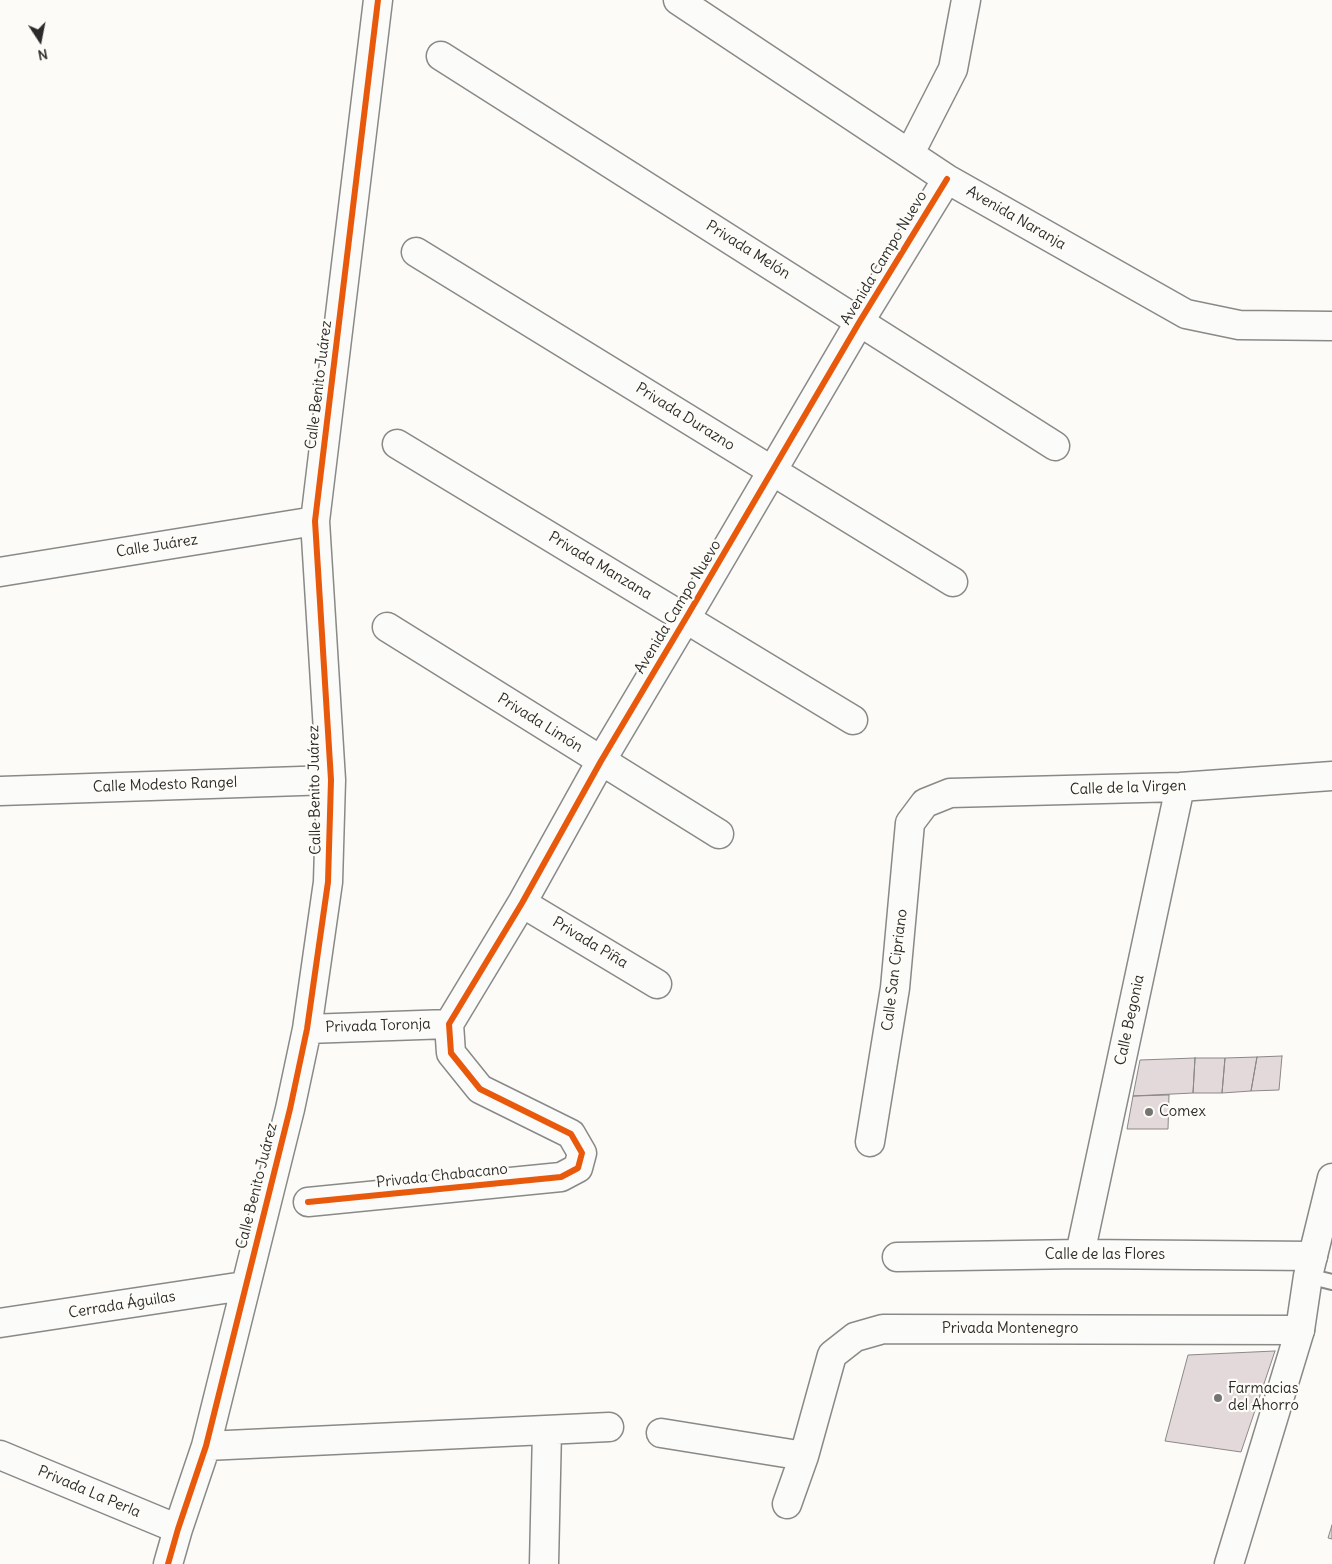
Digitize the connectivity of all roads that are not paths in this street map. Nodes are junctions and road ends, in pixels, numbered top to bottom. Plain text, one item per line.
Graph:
1 (678, 0) edge
2 (966, 0) edge
3 (374, 1) edge
4 (441, 56) dead end
5 (910, 153) junction
6 (947, 179) junction
7 (416, 252) dead end
8 (860, 321) junction
9 (1332, 326) edge
10 (397, 444) dead end
11 (1055, 446) dead end
12 (772, 471) junction
13 (314, 521) junction
14 (0, 572) edge
15 (954, 582) dead end
16 (686, 618) junction
17 (387, 627) dead end
18 (853, 720) dead end
19 (601, 761) junction
20 (1332, 776) edge
21 (331, 780) junction
22 (1180, 787) junction
23 (0, 791) edge
24 (925, 803) joint
25 (719, 834) dead end
26 (522, 903) junction
27 (657, 984) dead end
28 (449, 1024) junction
29 (306, 1029) junction
30 (870, 1142) dead end
31 (1332, 1178) edge
32 (308, 1202) dead end
33 (1080, 1254) junction
34 (897, 1257) dead end
35 (1318, 1272) edge
36 (244, 1286) junction
37 (0, 1323) edge
38 (1300, 1330) junction
39 (608, 1427) dead end
40 (547, 1430) junction
41 (660, 1433) dead end
42 (206, 1446) junction
43 (0, 1455) edge
44 (804, 1456) junction
45 (787, 1504) dead end
46 (178, 1529) junction
47 (168, 1564) edge
48 (544, 1564) edge
49 (1229, 1564) edge

1 - 5 street, Avenida Naranja
2 - 5 street
3 - 13 street, Calle Benito Juárez
4 - 8 street, Privada Melón
5 - 6 street, Avenida Naranja
6 - 8 street, Avenida Campo Nuevo
6 - 9 street, Avenida Naranja
7 - 12 street, Privada Durazno
8 - 11 street, Privada Melón
8 - 12 street, Avenida Campo Nuevo
10 - 16 street, Privada Manzana
12 - 15 street, Privada Durazno
12 - 16 street, Avenida Campo Nuevo
13 - 14 street, Calle Juárez
13 - 21 street, Calle Benito Juárez
16 - 18 street, Privada Manzana
16 - 19 street, Avenida Campo Nuevo
17 - 19 street, Privada Limón
19 - 25 street, Privada Limón
19 - 26 street, Avenida Campo Nuevo
20 - 22 street, Calle de la Virgen
21 - 23 street, Calle Modesto Rangel
21 - 29 street, Calle Benito Juárez
22 - 24 street, Calle de la Virgen
22 - 33 street, Calle Begonia
24 - 30 street, Calle San Cipriano
26 - 27 street, Privada Piña
26 - 28 street, Avenida Campo Nuevo
28 - 29 street, Privada Toronja
28 - 32 street, Privada Chabacano
29 - 36 street, Calle Benito Juárez
31 - 35 street
33 - 34 street, Calle de las Flores
33 - 35 street, Calle de las Flores
35 - 38 street
36 - 37 street, Cerrada Águilas
36 - 42 street, Calle Benito Juárez
38 - 44 street, Privada Montenegro
38 - 49 street
39 - 40 street
40 - 42 street
40 - 48 street
41 - 44 street
42 - 46 street, Calle Benito Juárez
43 - 46 street, Privada La Perla
44 - 45 street, Privada Montenegro
46 - 47 street, Calle Benito Juárez

